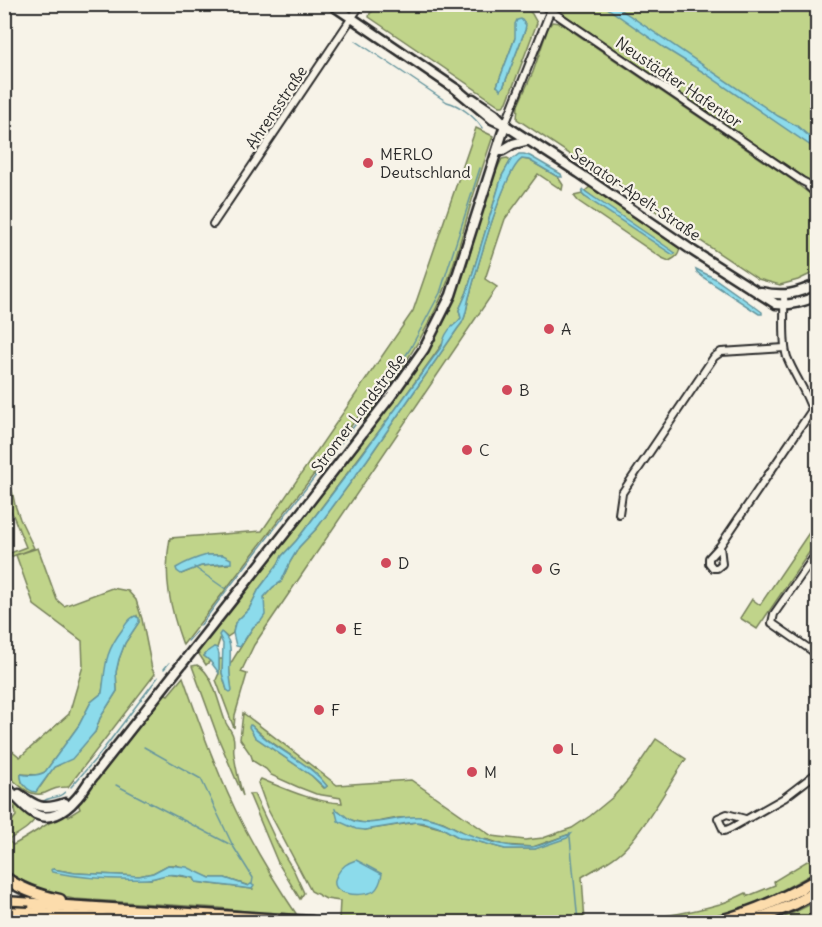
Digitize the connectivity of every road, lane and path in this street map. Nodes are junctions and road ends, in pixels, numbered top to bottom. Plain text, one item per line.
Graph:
1 (331, 4) edge
2 (361, 4) edge
3 (541, 4) edge
4 (552, 8) edge
5 (352, 19) junction
6 (505, 125) junction
7 (529, 140) junction
8 (496, 152) junction
9 (802, 181) junction
10 (818, 189) edge
11 (818, 195) edge
12 (213, 224) dead end
13 (818, 285) edge
14 (750, 288) junction
15 (784, 295) junction
16 (818, 296) edge
17 (784, 305) junction
18 (785, 348) junction
19 (619, 514) dead end
20 (720, 546) dead end
21 (818, 551) edge
22 (818, 655) edge
23 (818, 772) edge
24 (88, 783) junction
25 (4, 784) edge
26 (64, 802) junction
27 (44, 817) junction
28 (745, 819) dead end
29 (4, 877) edge
30 (818, 879) edge
31 (818, 891) edge
32 (6, 906) edge
33 (101, 908) junction
34 (31, 918) edge
35 (288, 921) edge
36 (162, 922) edge
37 (312, 922) edge
38 (716, 922) edge
39 (751, 922) edge

1 - 5 street, Senator-Apelt-Straße
2 - 5 street, Ahrensstraße
3 - 4 street, Neustädter Hafentor
4 - 6 street, Stromer Landstraße
4 - 9 street, Neustädter Hafentor
5 - 6 street, Senator-Apelt-Straße
5 - 12 street, Ahrensstraße
6 - 7 street, Senator-Apelt-Straße
6 - 8 street, Stromer Landstraße
7 - 8 street
7 - 14 street, Senator-Apelt-Straße
8 - 24 street, Stromer Landstraße
9 - 10 street, Neustädter Hafentor
9 - 11 street, Neustädter Hafentor
13 - 15 street, Senator-Apelt-Straße
14 - 15 street, Senator-Apelt-Straße
14 - 17 street, Senator-Apelt-Straße
15 - 17 street
16 - 17 street
17 - 18 street
18 - 19 street
18 - 20 street
21 - 22 street
23 - 28 street
24 - 26 street, Stromer Landstraße
24 - 27 street, Stromer Landstraße
25 - 26 street
25 - 27 street
26 - 27 street, Stromer Landstraße
29 - 33 highway
30 - 38 highway
31 - 39 highway
32 - 33 highway
32 - 34 highway, bridge
33 - 35 highway
34 - 36 highway
35 - 37 highway

